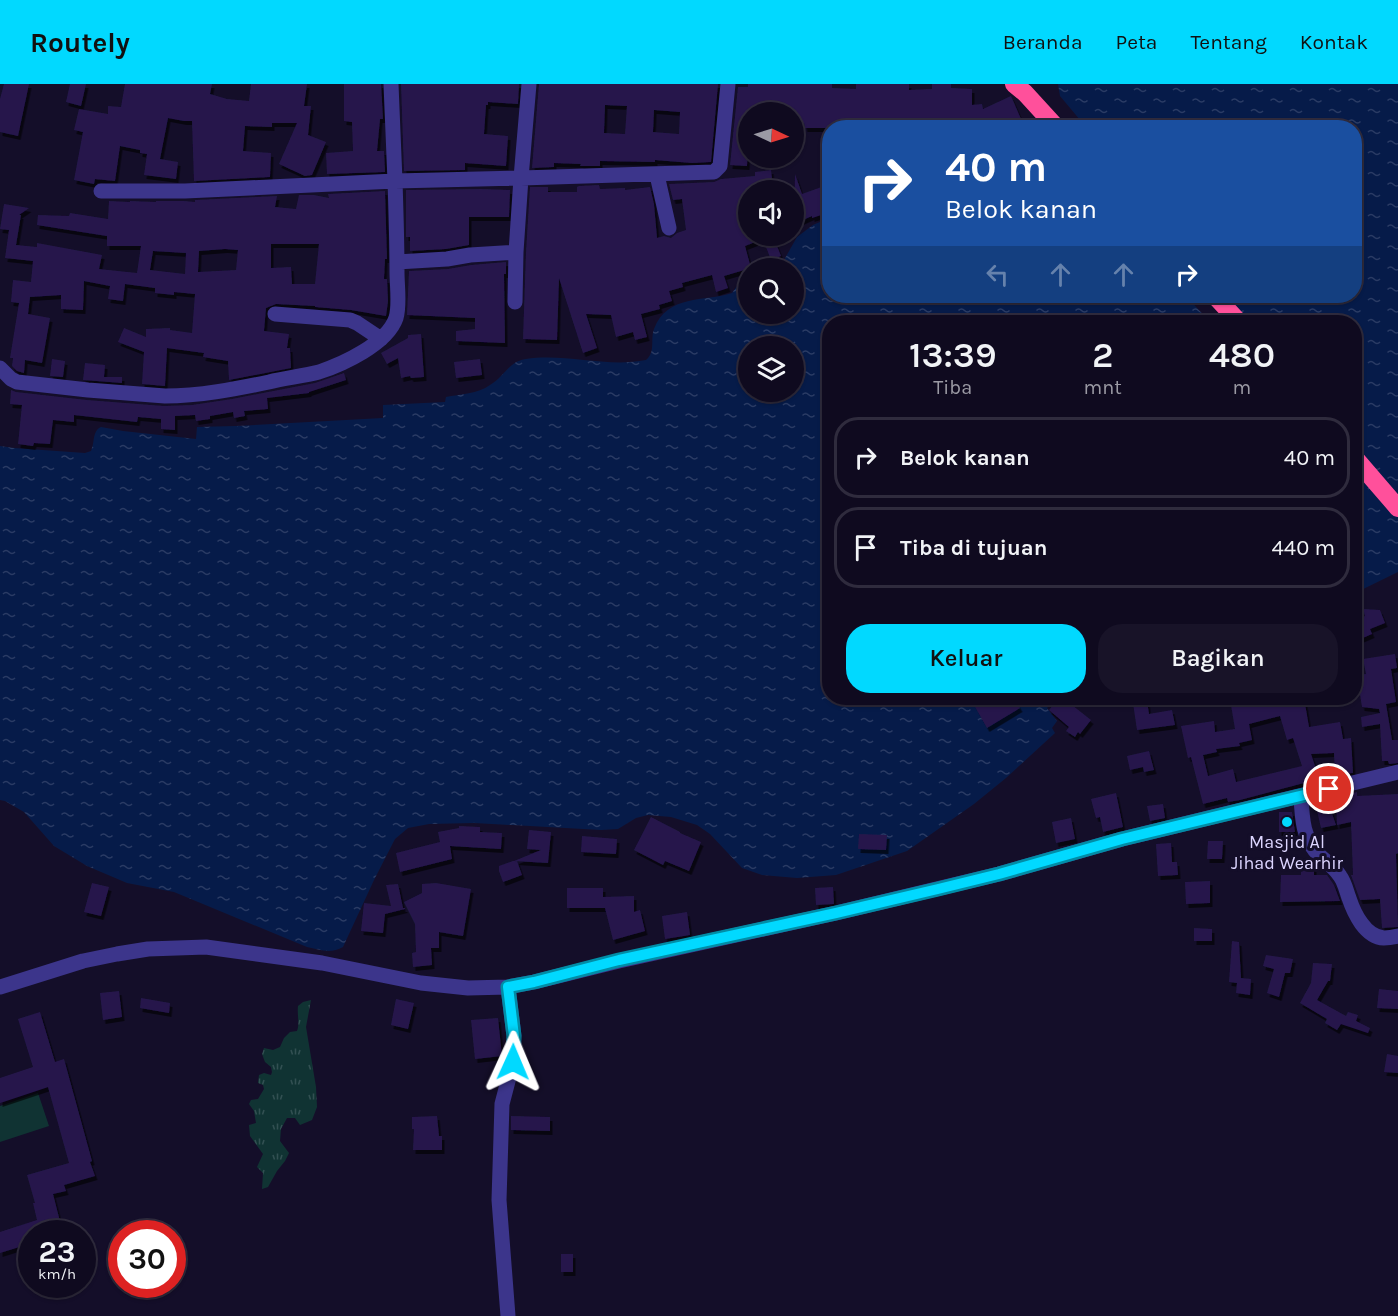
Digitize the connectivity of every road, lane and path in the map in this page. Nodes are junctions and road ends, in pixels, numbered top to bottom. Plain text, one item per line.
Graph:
1 (391, 84) edge
2 (529, 84) edge
3 (728, 84) edge
4 (1014, 84) edge
5 (1049, 120) edge
6 (657, 175) junction
7 (521, 178) junction
8 (395, 181) junction
9 (101, 191) dead end
10 (669, 228) dead end
11 (516, 252) junction
12 (397, 262) junction
13 (515, 302) dead end
14 (1222, 303) edge
15 (275, 314) dead end
16 (1233, 315) edge
17 (381, 339) junction
18 (0, 368) edge
19 (1362, 466) edge
20 (1398, 508) edge
21 (1398, 772) edge
22 (1300, 796) junction
23 (1398, 936) edge
24 (0, 987) edge
25 (508, 987) junction
26 (508, 1316) edge

1 - 8 street
2 - 7 street
3 - 6 street
4 - 5 highway
6 - 7 street
6 - 10 street
7 - 8 street
7 - 11 street
8 - 9 street
8 - 12 street
11 - 12 street
11 - 13 street
12 - 17 street
14 - 16 highway
15 - 17 street
17 - 18 street
19 - 20 highway
21 - 22 street
22 - 23 street
22 - 25 street
24 - 25 street
25 - 26 street

